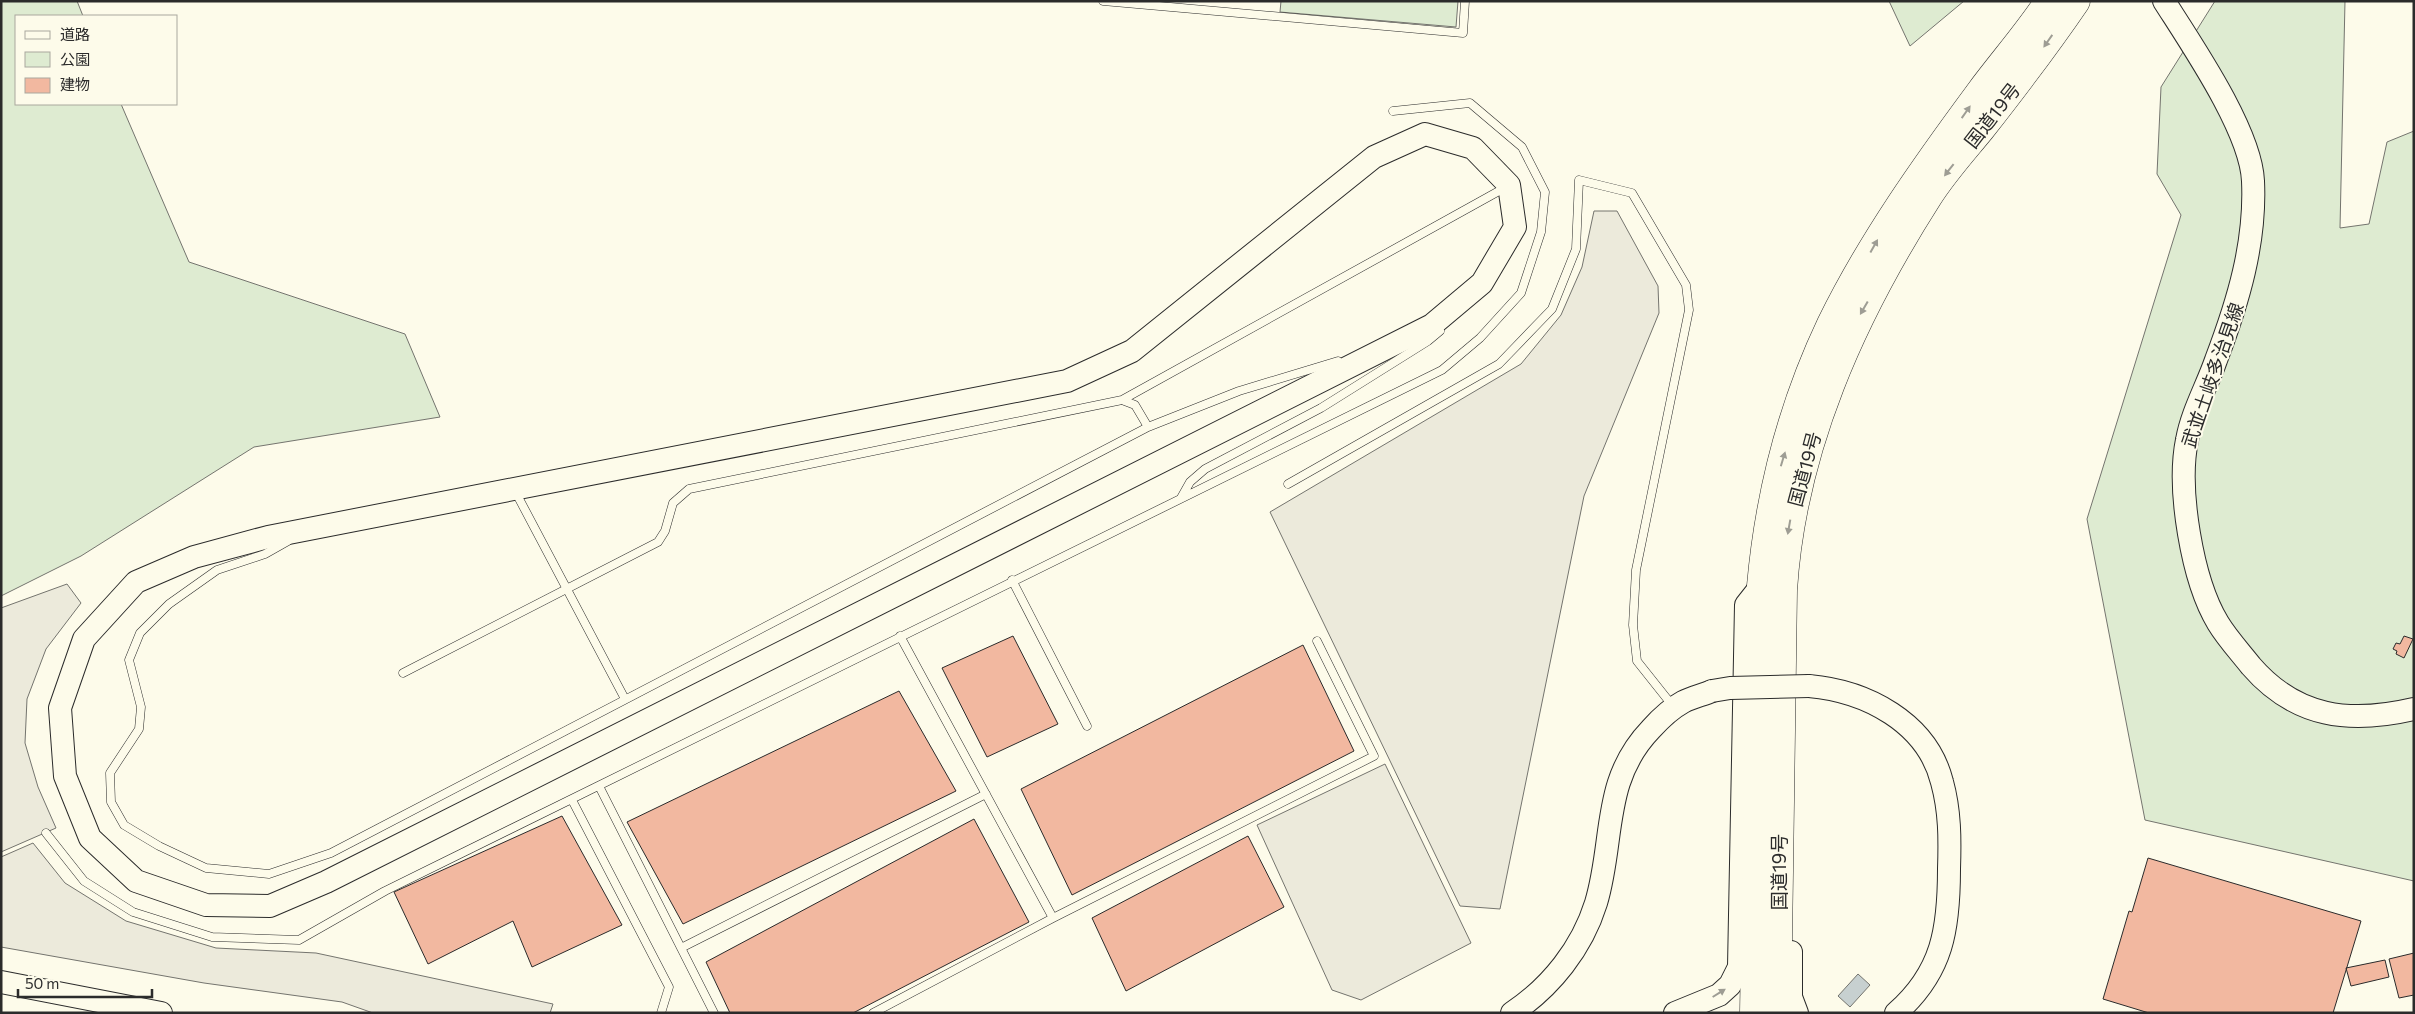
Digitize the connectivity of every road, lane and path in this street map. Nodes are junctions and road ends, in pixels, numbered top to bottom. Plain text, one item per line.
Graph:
1 (1103, 1) edge
2 (1465, 1) edge
3 (2049, 1) edge
4 (2076, 1) edge
5 (2164, 1) edge
6 (1394, 111) dead end
7 (1509, 185) junction
8 (1482, 283) junction
9 (1458, 316) dead end
10 (1450, 323) dead end
11 (1392, 345) junction
12 (1122, 400) junction
13 (1148, 427) junction
14 (1288, 484) dead end
15 (514, 489) junction
16 (1181, 498) junction
17 (310, 529) junction
18 (1012, 580) junction
19 (1760, 586) junction
20 (567, 589) junction
21 (900, 636) junction
22 (1317, 641) dead end
23 (404, 673) dead end
24 (1809, 692) junction
25 (625, 699) junction
26 (2414, 708) edge
27 (1678, 712) junction
28 (1087, 726) dead end
29 (599, 786) junction
30 (1778, 793) junction
31 (986, 794) junction
32 (572, 800) junction
33 (46, 833) dead end
34 (1053, 918) junction
35 (681, 948) junction
36 (1, 982) edge
37 (161, 1013) edge
38 (660, 1013) edge
39 (714, 1013) edge
40 (873, 1013) edge
41 (1512, 1013) edge
42 (1530, 1013) edge
43 (1675, 1013) edge
44 (1754, 1013) edge
45 (1777, 1013) edge
46 (1797, 1013) edge
47 (1878, 1013) edge
48 (1896, 1013) edge

1 - 2 lane
19 -> 3 highway, 国道19号
4 -> 30 highway, 国道19号
5 - 26 street, 武並土岐多治見線
6 - 16 lane
7 - 8 street
7 - 12 lane
7 - 15 street
8 - 9 lane
8 - 11 street
10 - 16 lane
11 - 13 lane
11 - 17 street
12 - 13 lane
12 - 20 lane
13 - 25 lane
14 - 27 lane
15 - 17 street
15 - 20 lane
16 - 18 lane
17 - 25 lane
18 - 21 lane
18 - 28 lane
43 -> 19 street
19 - 44 highway, 国道19号
20 - 23 lane
20 - 25 lane
21 - 29 lane
21 - 31 lane
22 - 34 lane
24 - 27 street
24 - 47 street
24 - 48 street
27 - 41 street
27 - 42 street
29 - 32 lane
29 - 35 lane
30 - 45 highway, 国道19号
30 - 46 street
31 - 34 lane
31 - 35 lane
32 - 33 lane
32 - 38 lane
34 - 40 lane
35 - 39 lane
36 - 37 street

